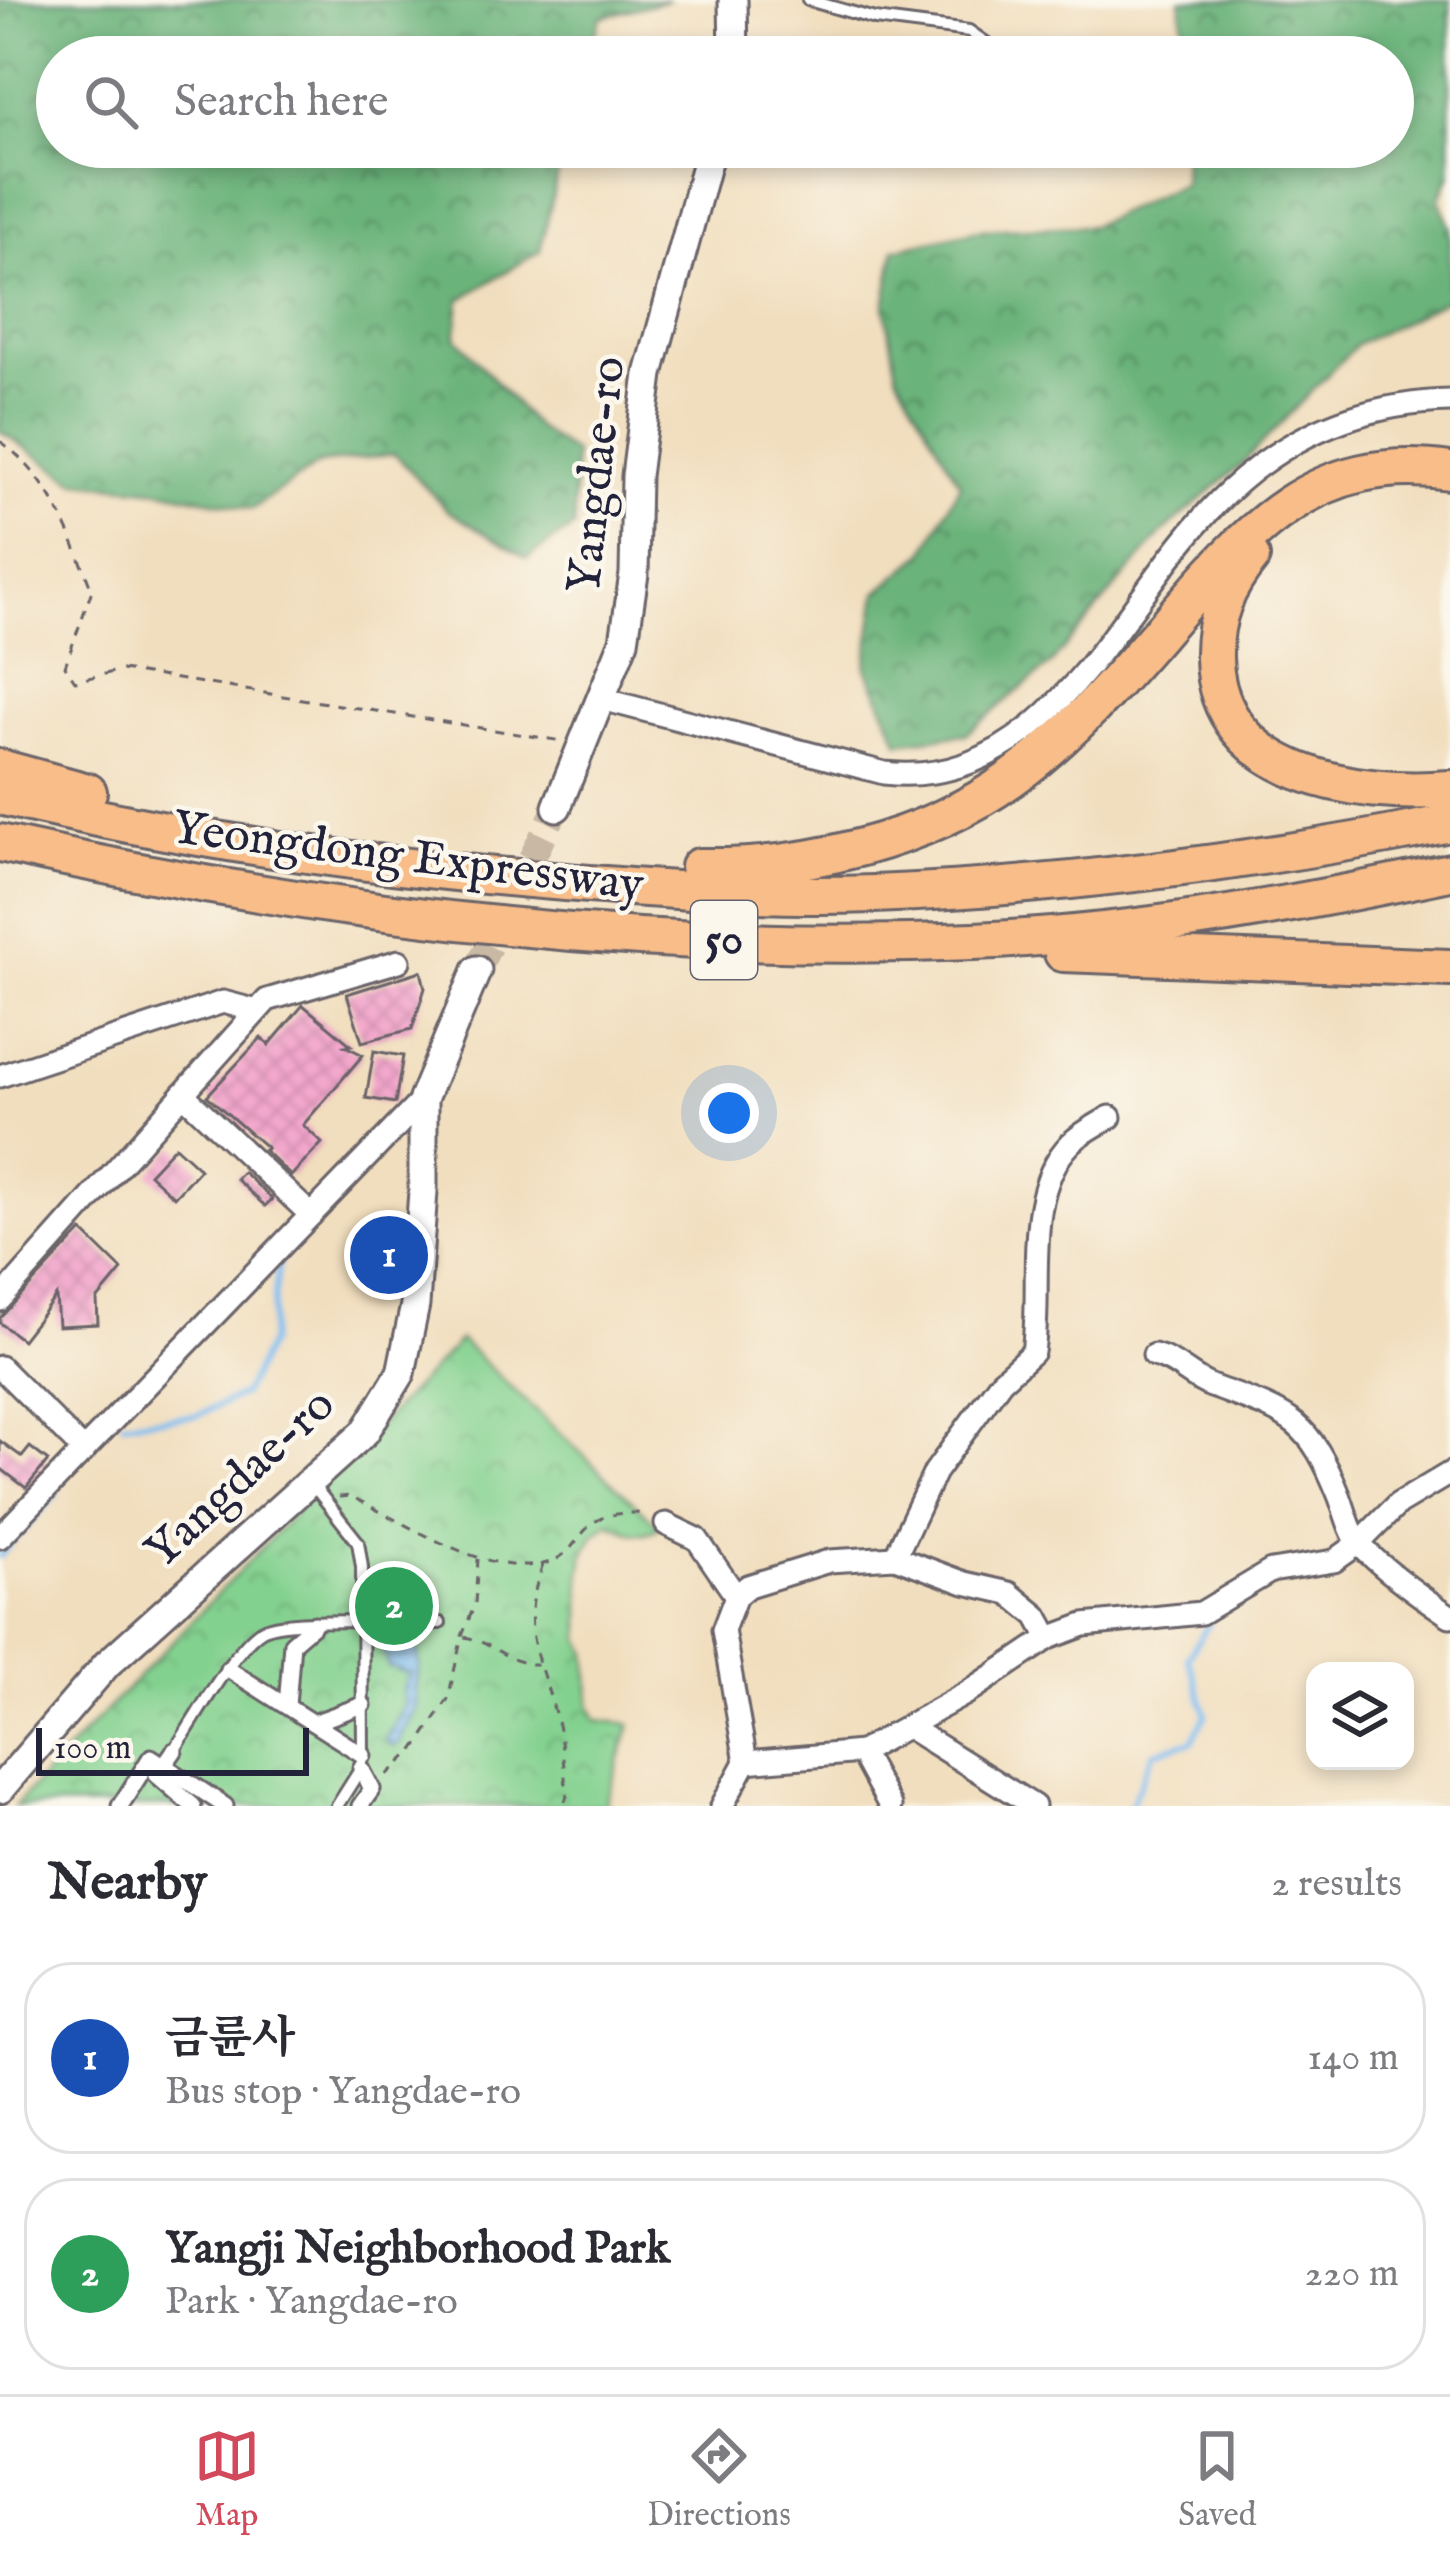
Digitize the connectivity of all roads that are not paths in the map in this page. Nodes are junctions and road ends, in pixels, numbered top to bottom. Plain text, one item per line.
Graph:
1 (733, 0) edge
2 (808, 0) edge
3 (734, 36) edge
4 (976, 36) edge
5 (705, 168) edge
6 (1450, 401) edge
7 (1450, 471) edge
8 (1450, 492) edge
9 (602, 699) junction
10 (0, 768) edge
11 (1450, 789) edge
12 (0, 796) edge
13 (557, 807) tunnel mouth
14 (1450, 823) edge
15 (240, 828) junction
16 (0, 843) edge
17 (1450, 872) edge
18 (467, 875) junction
19 (772, 942) junction
20 (399, 961) dead end
21 (1450, 968) edge
22 (477, 970) tunnel mouth
23 (257, 1011) junction
24 (0, 1076) edge
25 (183, 1094) junction
26 (423, 1099) junction
27 (1110, 1117) dead end
28 (311, 1215) junction
29 (0, 1300) edge
30 (1154, 1355) dead end
31 (0, 1367) edge
32 (84, 1450) junction
33 (1450, 1472) edge
34 (317, 1490) junction
35 (656, 1519) road end
36 (0, 1538) edge
37 (1358, 1544) junction
38 (895, 1557) junction
39 (736, 1596) junction
40 (1450, 1616) edge
41 (440, 1622) dead end
42 (314, 1624) junction
43 (362, 1624) junction
44 (1049, 1638) junction
45 (228, 1669) junction
46 (363, 1705) junction
47 (287, 1706) junction
48 (313, 1723) junction
49 (908, 1727) junction
50 (861, 1752) junction
51 (169, 1758) junction
52 (362, 1761) junction
53 (746, 1762) junction
54 (0, 1789) edge
55 (120, 1806) edge
56 (194, 1806) edge
57 (225, 1806) edge
58 (337, 1806) edge
59 (361, 1806) edge
60 (722, 1806) edge
61 (890, 1806) edge
62 (1034, 1806) edge

1 - 3 street
2 - 4 lane
5 - 9 street, Yangdae-ro
6 - 9 street
7 - 15 highway
8 - 11 highway
9 - 13 street, Yangdae-ro
10 - 15 highway, Yeongdong Expressway / 50
12 - 18 highway, Yeongdong Expressway / 50
14 - 18 highway, Yeongdong Expressway / 50
15 - 18 highway, Yeongdong Expressway / 50
16 - 19 highway, Yeongdong Expressway / 50
17 - 19 highway, Yeongdong Expressway / 50
19 - 21 highway
20 - 23 street
22 - 26 street, Yangdae-ro
23 - 24 street
23 - 25 street
25 - 28 street
25 - 29 street
26 - 28 street
26 - 34 street, Yangdae-ro
27 - 38 street
28 - 32 street
30 - 37 street
31 - 32 street
32 - 36 street
33 - 37 street
34 - 43 lane
34 - 54 street, Yangdae-ro
35 - 39 street
37 - 40 street
37 - 44 street
38 - 39 street
38 - 44 street
39 - 53 street
41 - 43 lane
42 - 43 lane
42 - 45 lane
42 - 47 street
43 - 46 lane
44 - 49 street
45 - 47 street
45 - 51 lane
46 - 48 street
46 - 52 lane
47 - 48 street
48 - 52 street
49 - 50 street
49 - 62 street
50 - 53 street
50 - 61 street
51 - 55 street
51 - 56 street
51 - 57 street
52 - 58 lane
52 - 59 street
53 - 60 street

